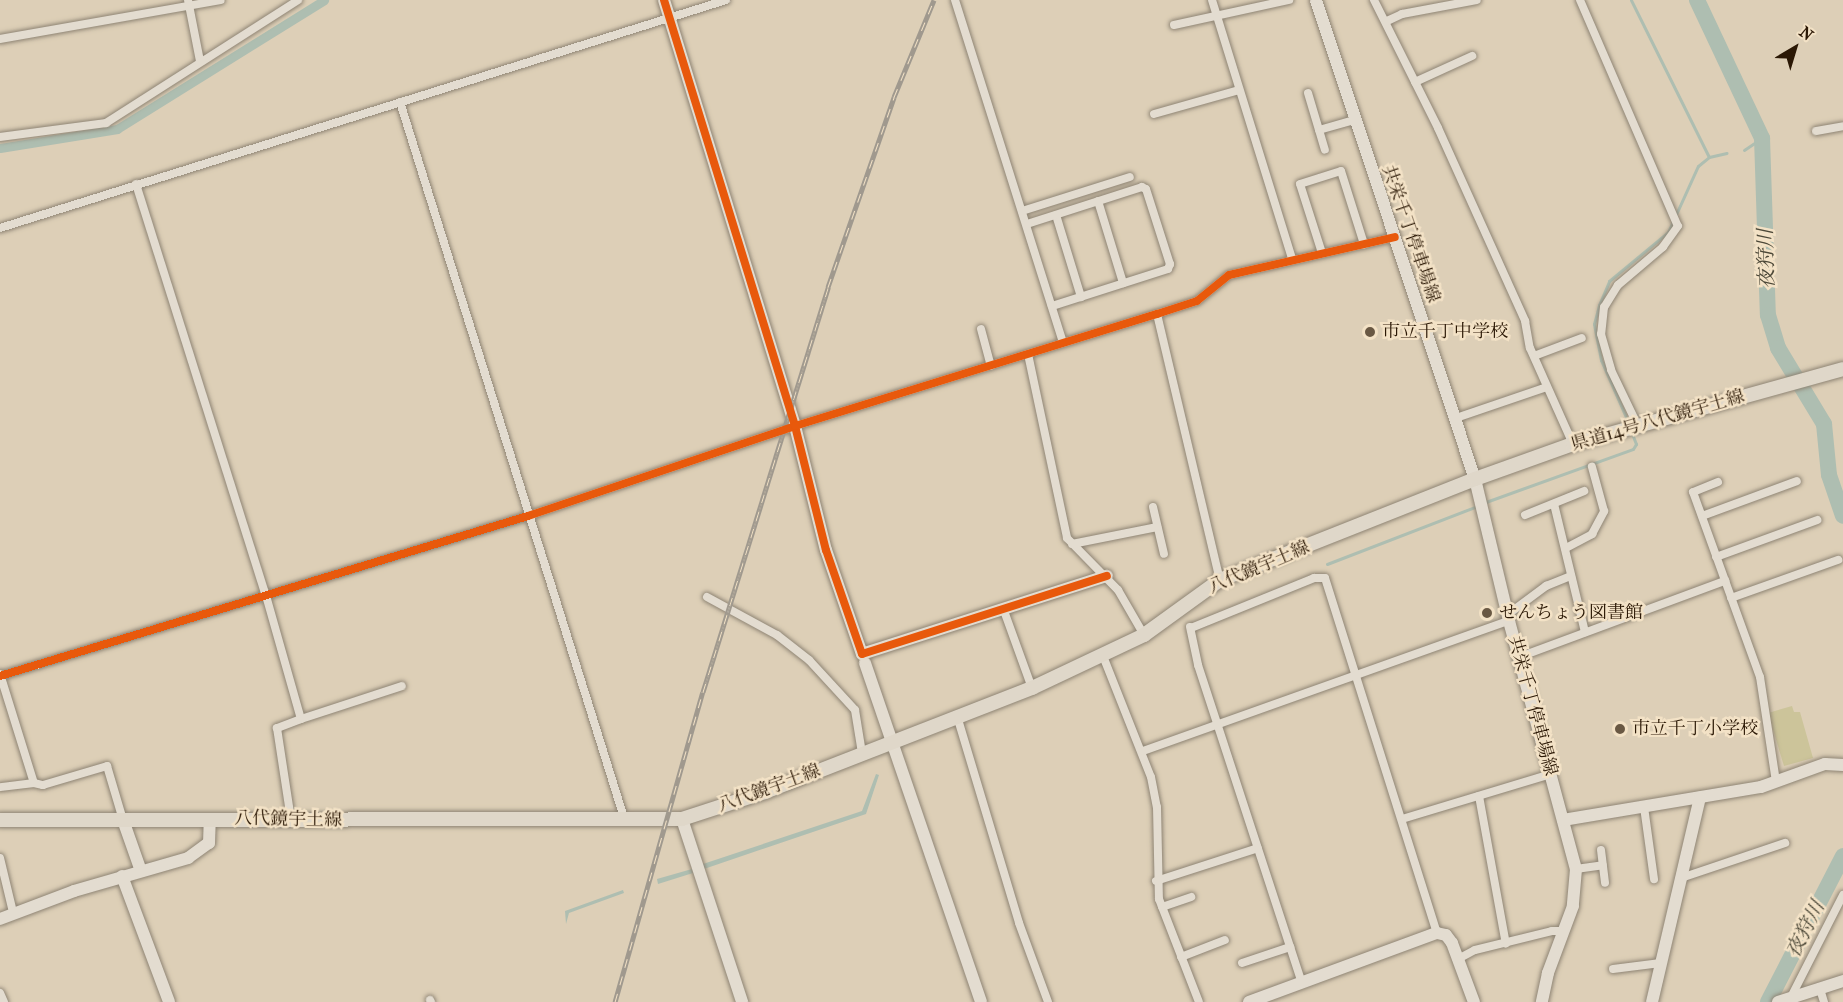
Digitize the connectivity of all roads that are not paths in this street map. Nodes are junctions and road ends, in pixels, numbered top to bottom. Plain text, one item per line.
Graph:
1 (221, 0) edge
2 (298, 0) edge
3 (664, 0) edge
4 (726, 0) edge
5 (956, 0) edge
6 (1212, 0) edge
7 (1240, 0) edge
8 (1289, 0) edge
9 (1316, 0) edge
10 (1374, 0) edge
11 (1477, 0) edge
12 (1580, 0) edge
13 (189, 3) edge
14 (1244, 10) junction
15 (1217, 16) junction
16 (669, 17) junction
17 (1387, 21) junction
18 (1174, 25) dead end
19 (0, 39) edge
20 (1472, 56) dead end
21 (200, 61) junction
22 (1415, 82) junction
23 (1239, 90) junction
24 (1308, 93) dead end
25 (400, 102) junction
26 (1154, 114) dead end
27 (1355, 120) junction
28 (1843, 126) edge
29 (1319, 130) junction
30 (1816, 131) dead end
31 (0, 137) edge
32 (1325, 150) dead end
33 (1130, 177) dead end
34 (136, 184) junction
35 (1098, 201) junction
36 (1022, 211) junction
37 (1056, 215) junction
38 (1026, 224) junction
39 (0, 228) edge
40 (1395, 237) junction
41 (1364, 244) junction
42 (1322, 253) junction
43 (1292, 259) junction
44 (1123, 283) junction
45 (1081, 297) junction
46 (1052, 306) junction
47 (1157, 314) junction
48 (981, 329) dead end
49 (1582, 338) dead end
50 (1063, 342) junction
51 (1028, 354) junction
52 (1534, 356) junction
53 (991, 366) junction
54 (1840, 370) edge
55 (1547, 387) junction
56 (1456, 418) junction
57 (795, 426) junction
58 (1633, 428) junction
59 (1573, 444) junction
60 (1592, 467) dead end
61 (1797, 481) dead end
62 (1476, 482) junction
63 (1718, 482) dead end
64 (1584, 491) dead end
65 (1554, 504) junction
66 (1153, 507) dead end
67 (1525, 515) dead end
68 (528, 516) junction
69 (1702, 516) junction
70 (1817, 520) dead end
71 (1157, 527) junction
72 (1072, 544) junction
73 (1566, 548) junction
74 (1164, 554) dead end
75 (1716, 557) junction
76 (1838, 560) dead end
77 (1107, 576) junction
78 (1571, 576) junction
79 (1220, 580) junction
80 (1725, 581) junction
81 (265, 592) junction
82 (707, 597) dead end
83 (1731, 598) junction
84 (1003, 608) junction
85 (1508, 618) junction
86 (1585, 632) junction
87 (1144, 635) junction
88 (1103, 656) junction
89 (1519, 657) junction
90 (865, 663) dead end
91 (0, 675) edge
92 (1357, 675) junction
93 (402, 686) dead end
94 (1032, 688) junction
95 (957, 716) junction
96 (301, 719) junction
97 (1218, 726) junction
98 (891, 742) junction
99 (1143, 751) junction
100 (862, 753) junction
101 (1843, 765) edge
102 (1551, 774) junction
103 (1776, 781) junction
104 (34, 783) junction
105 (0, 787) edge
106 (1479, 796) junction
107 (1700, 798) junction
108 (1644, 807) junction
109 (210, 819) junction
110 (682, 819) junction
111 (1402, 819) junction
112 (0, 820) edge
113 (123, 820) junction
114 (291, 820) junction
115 (1563, 820) junction
116 (625, 822) junction
117 (1785, 843) dead end
118 (1258, 848) junction
119 (1600, 850) dead end
120 (0, 858) edge
121 (1603, 865) junction
122 (1576, 869) junction
123 (141, 871) junction
124 (122, 876) junction
125 (1681, 878) junction
126 (1654, 879) dead end
127 (1156, 881) junction
128 (1605, 883) dead end
129 (1843, 895) edge
130 (1191, 897) dead end
131 (1162, 907) junction
132 (14, 912) junction
133 (0, 919) edge
134 (1564, 931) junction
135 (1437, 933) junction
136 (1226, 940) dead end
137 (1506, 944) junction
138 (1290, 947) junction
139 (1181, 957) junction
140 (1458, 959) junction
141 (1242, 963) dead end
142 (1661, 963) junction
143 (1613, 969) dead end
144 (1843, 981) edge
145 (1302, 983) junction
146 (1820, 988) junction
147 (0, 993) edge
148 (1786, 1000) edge
149 (4, 1002) edge
150 (169, 1002) edge
151 (742, 1002) edge
152 (981, 1002) edge
153 (1048, 1002) edge
154 (1199, 1002) edge
155 (1249, 1002) edge
156 (1474, 1002) edge
157 (1542, 1002) edge
158 (1652, 1002) edge
159 (1824, 1002) edge

1 - 13 street
2 - 21 street
3 - 16 street
4 - 16 street
5 - 36 street
6 - 15 street
7 - 14 street
8 - 14 street
9 - 27 street, 共栄千丁停車場線
10 - 17 street
11 - 17 street
12 - 58 street
13 - 19 street
13 - 21 street
14 - 15 street
15 - 18 street
15 - 23 street
16 - 25 street
16 - 57 street
17 - 22 street
20 - 22 street
21 - 31 street
22 - 52 street
23 - 26 street
23 - 43 street
24 - 29 street
25 - 34 street
25 - 68 street
27 - 29 street
27 - 40 street, 共栄千丁停車場線
28 - 30 street
29 - 32 street
33 - 36 street
34 - 39 street
34 - 81 street
35 - 37 street
35 - 44 street
35 - 44 street
36 - 38 street
37 - 38 street
37 - 45 street
38 - 46 street
40 - 41 street
40 - 56 street, 共栄千丁停車場線
41 - 42 street
41 - 42 street
42 - 43 street
43 - 47 street
44 - 45 street
45 - 46 street
46 - 50 street
47 - 50 street
47 - 79 street
48 - 53 street
49 - 52 street
50 - 51 street
51 - 53 street
51 - 72 street
52 - 55 street
53 - 57 street
54 - 58 main road, 県道14号八代鏡宇土線
55 - 56 street
55 - 59 street
56 - 62 street, 共栄千丁停車場線
57 - 68 street
57 - 84 street
58 - 59 main road, 県道14号八代鏡宇土線
59 - 62 main road, 県道14号八代鏡宇土線
60 - 73 street
61 - 69 street
62 - 79 main road, 八代鏡宇土線
62 - 85 street, 共栄千丁停車場線
63 - 69 street
64 - 65 street
65 - 67 street
65 - 73 street
66 - 71 street
68 - 81 street
68 - 116 street
69 - 75 street
70 - 75 street
71 - 72 street
71 - 74 street
72 - 77 street
73 - 78 street
75 - 80 street
76 - 83 street
77 - 84 street
77 - 87 street
78 - 85 street
78 - 86 street
79 - 87 main road, 八代鏡宇土線
80 - 83 street
80 - 86 street
81 - 91 street
81 - 96 street
82 - 100 street
83 - 103 street
84 - 94 street
85 - 89 street, 共栄千丁停車場線
85 - 92 street
86 - 89 street
87 - 88 main road, 八代鏡宇土線
88 - 94 main road, 八代鏡宇土線
88 - 99 street
89 - 102 street, 共栄千丁停車場線
90 - 98 street
91 - 104 street
92 - 97 street
92 - 97 street
92 - 111 street
93 - 96 street
94 - 95 main road, 八代鏡宇土線
95 - 98 main road, 八代鏡宇土線
95 - 153 street
96 - 114 street
97 - 99 street
97 - 118 street
98 - 100 main road, 八代鏡宇土線
98 - 152 street
99 - 127 street
100 - 110 main road, 八代鏡宇土線
101 - 103 street
102 - 106 street
102 - 115 street, 共栄千丁停車場線
103 - 107 street
104 - 105 street
104 - 113 street
106 - 111 street
106 - 137 street
107 - 108 street
107 - 125 street
108 - 115 street
108 - 126 street
109 - 113 main road, 八代鏡宇土線
109 - 114 main road, 八代鏡宇土線
109 - 123 street
110 - 116 main road, 八代鏡宇土線
110 - 151 street
111 - 135 street
112 - 113 main road, 八代鏡宇土線
113 - 123 street
114 - 116 main road, 八代鏡宇土線
115 - 122 street, 共栄千丁停車場線
117 - 125 street
118 - 127 street
118 - 138 street
119 - 121 street
120 - 132 street
121 - 122 street
121 - 128 street
122 - 134 street, 共栄千丁停車場線
123 - 124 street
124 - 132 street
124 - 150 street
125 - 142 street
127 - 131 street
129 - 148 street
130 - 131 street
131 - 139 street
132 - 133 street
134 - 137 street
134 - 157 street, 共栄千丁停車場線
135 - 140 street
135 - 145 street
136 - 139 street
137 - 140 street
138 - 141 street
138 - 145 street
139 - 154 street
140 - 156 street
142 - 143 street
142 - 158 street
144 - 146 street
145 - 155 street
146 - 148 street
146 - 159 street
147 - 149 street

